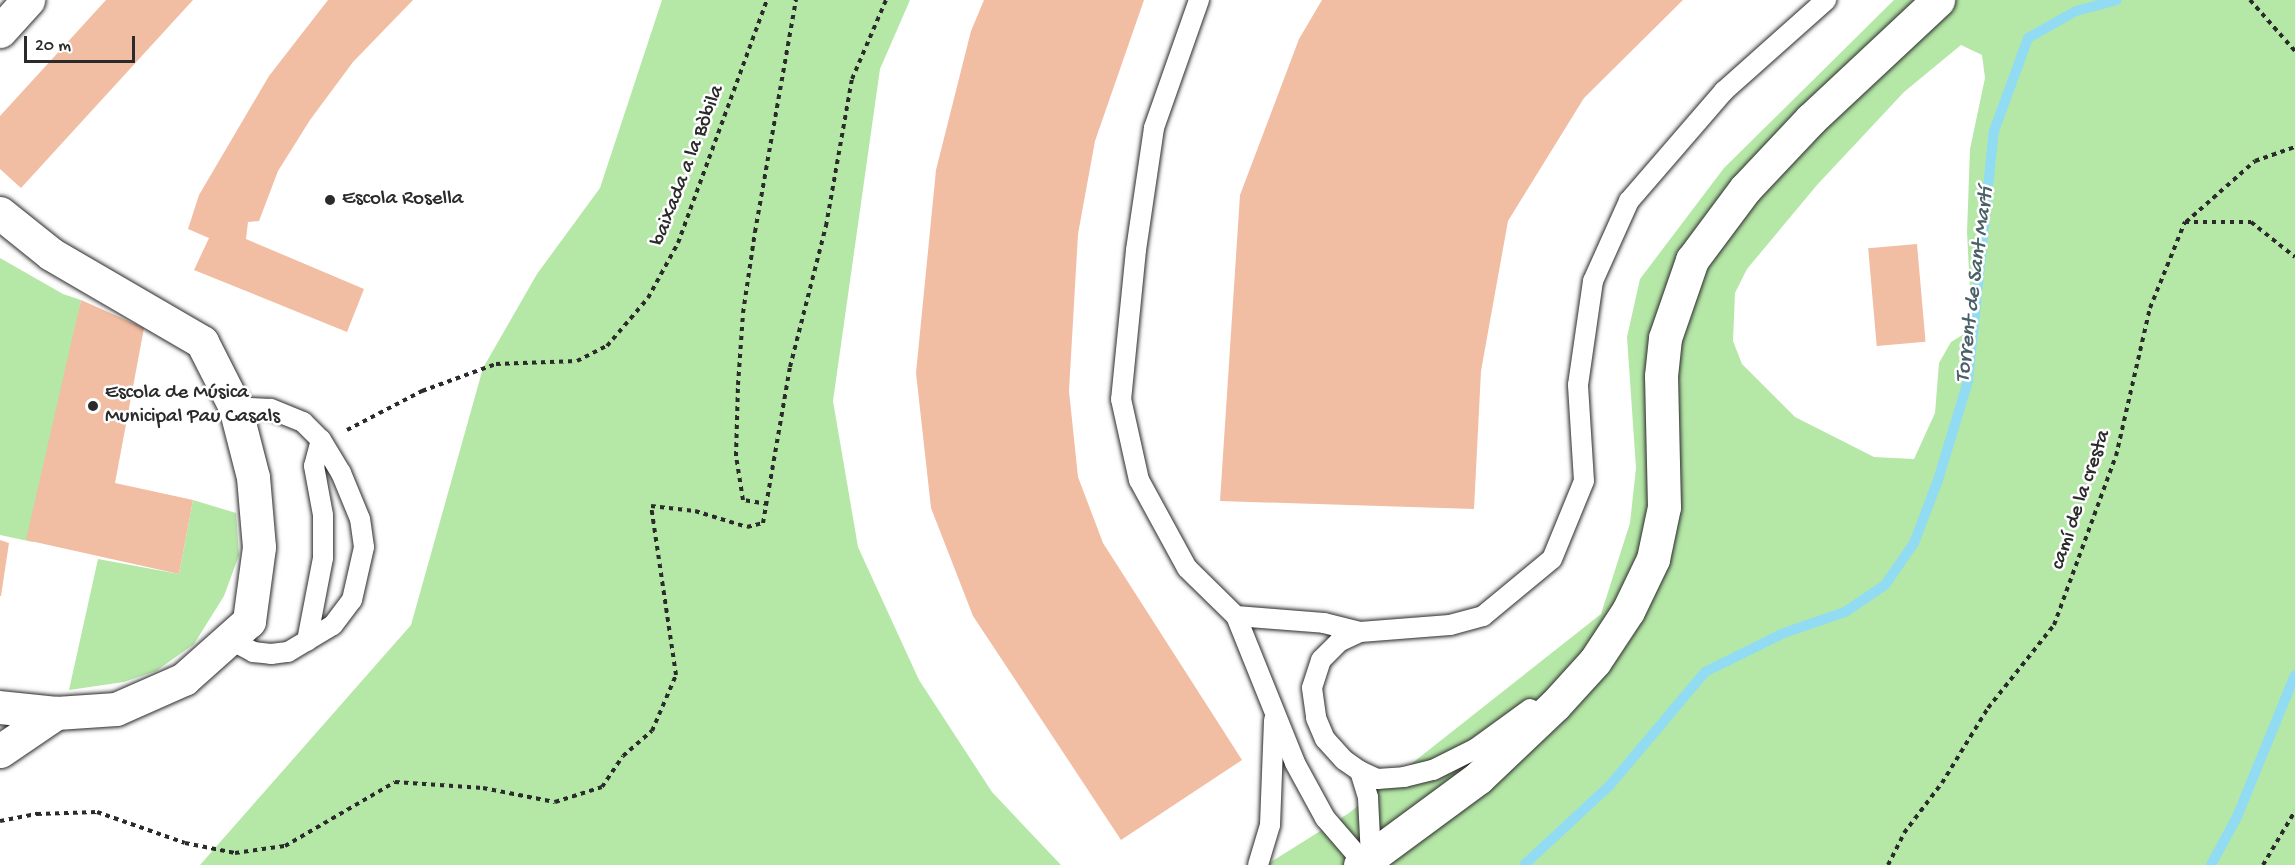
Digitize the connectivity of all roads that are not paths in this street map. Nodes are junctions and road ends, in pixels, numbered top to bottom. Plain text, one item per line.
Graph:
1 (28, 0) edge
2 (1199, 0) edge
3 (1826, 0) edge
4 (1938, 0) edge
5 (0, 31) edge
6 (0, 213) edge
7 (235, 407) junction
8 (321, 440) junction
9 (1236, 616) junction
10 (1360, 632) junction
11 (229, 639) junction
12 (307, 641) junction
13 (1594, 661) junction
14 (0, 707) edge
15 (56, 713) junction
16 (1274, 714) junction
17 (0, 751) edge
18 (1360, 771) junction
19 (1365, 861) edge
20 (1258, 865) edge

1 - 5 street
2 - 9 lane
3 - 10 lane
4 - 13 street
6 - 7 street
7 - 8 lane
7 - 11 street
8 - 12 lane
8 - 12 lane
9 - 10 lane
9 - 16 lane
10 - 18 lane
11 - 12 lane
11 - 15 street
13 - 18 lane
13 - 19 street
14 - 15 street
15 - 17 street
16 - 19 lane
16 - 20 lane
18 - 19 lane

